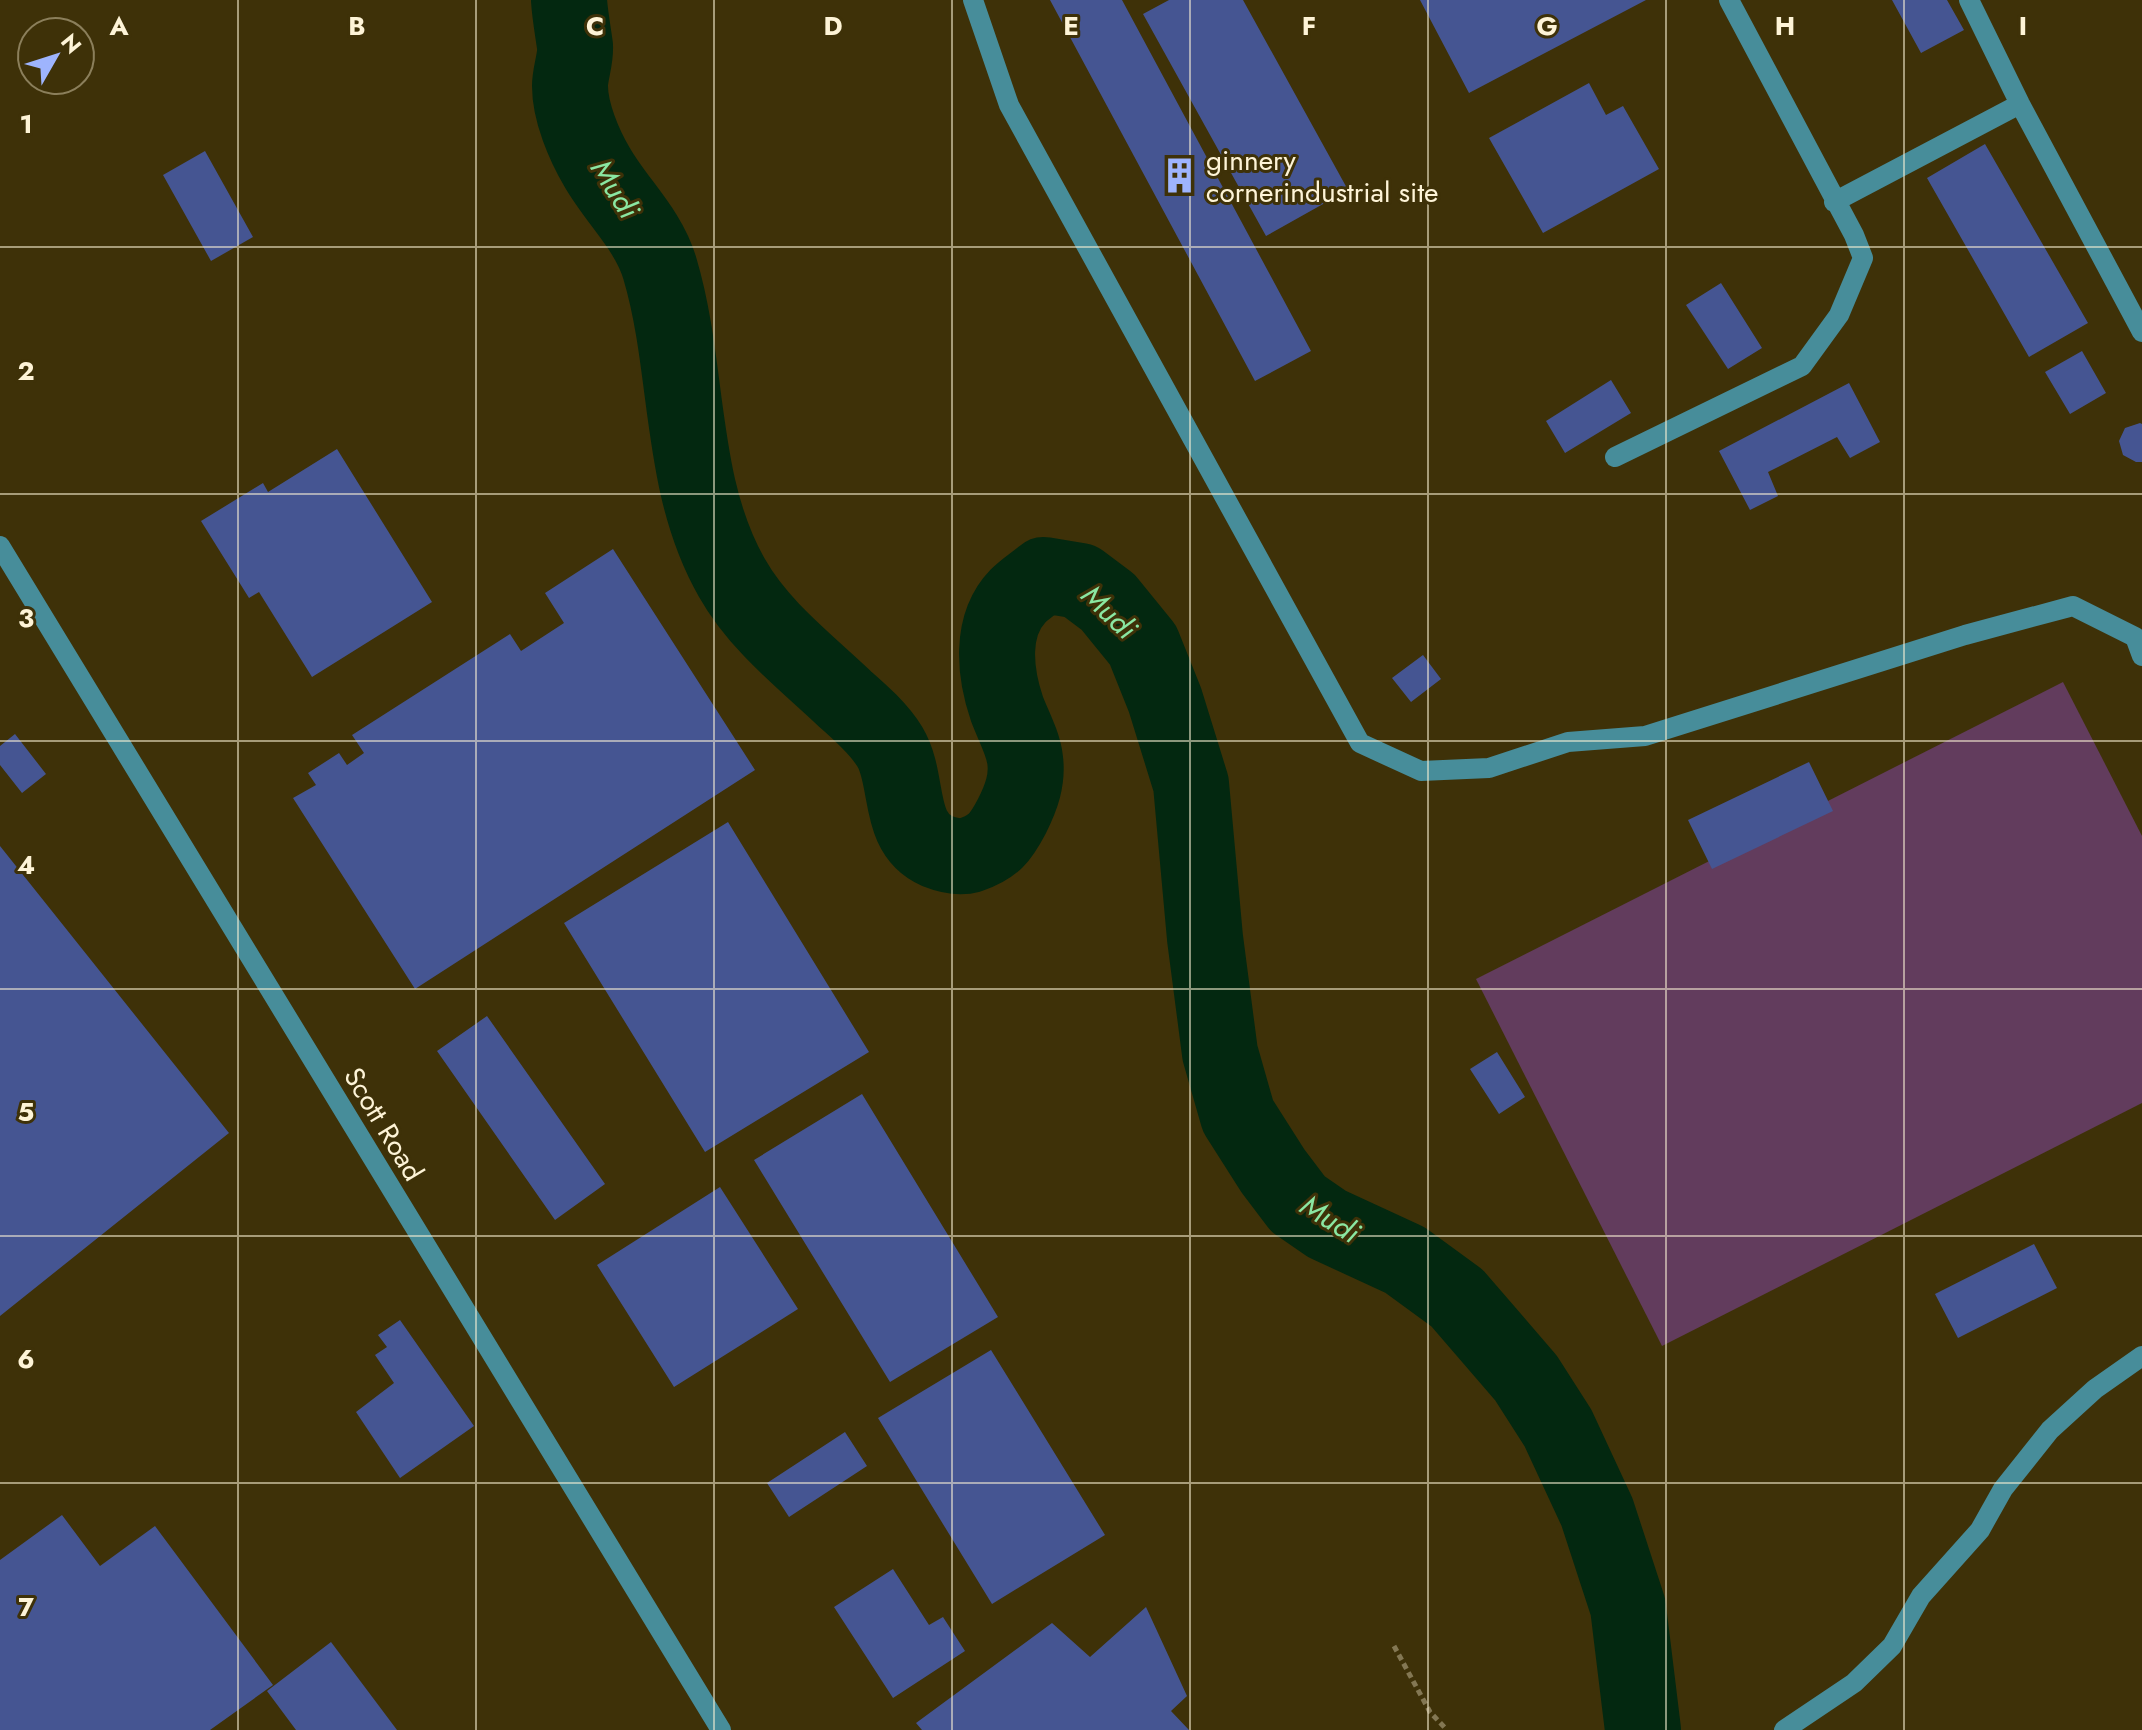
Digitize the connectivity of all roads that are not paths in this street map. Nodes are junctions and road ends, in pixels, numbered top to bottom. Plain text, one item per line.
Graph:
1 (973, 0) edge
2 (1729, 0) edge
3 (1969, 0) edge
4 (2020, 104) junction
5 (1834, 202) junction
6 (2142, 332) edge
7 (1615, 457) dead end
8 (0, 546) edge
9 (2142, 656) edge
10 (2142, 1356) edge
11 (721, 1730) edge
12 (1784, 1730) edge

1 - 9 lane
2 - 5 lane
3 - 4 lane
4 - 5 lane
4 - 6 lane
5 - 7 lane
8 - 11 lane, Scott Road
10 - 12 lane

